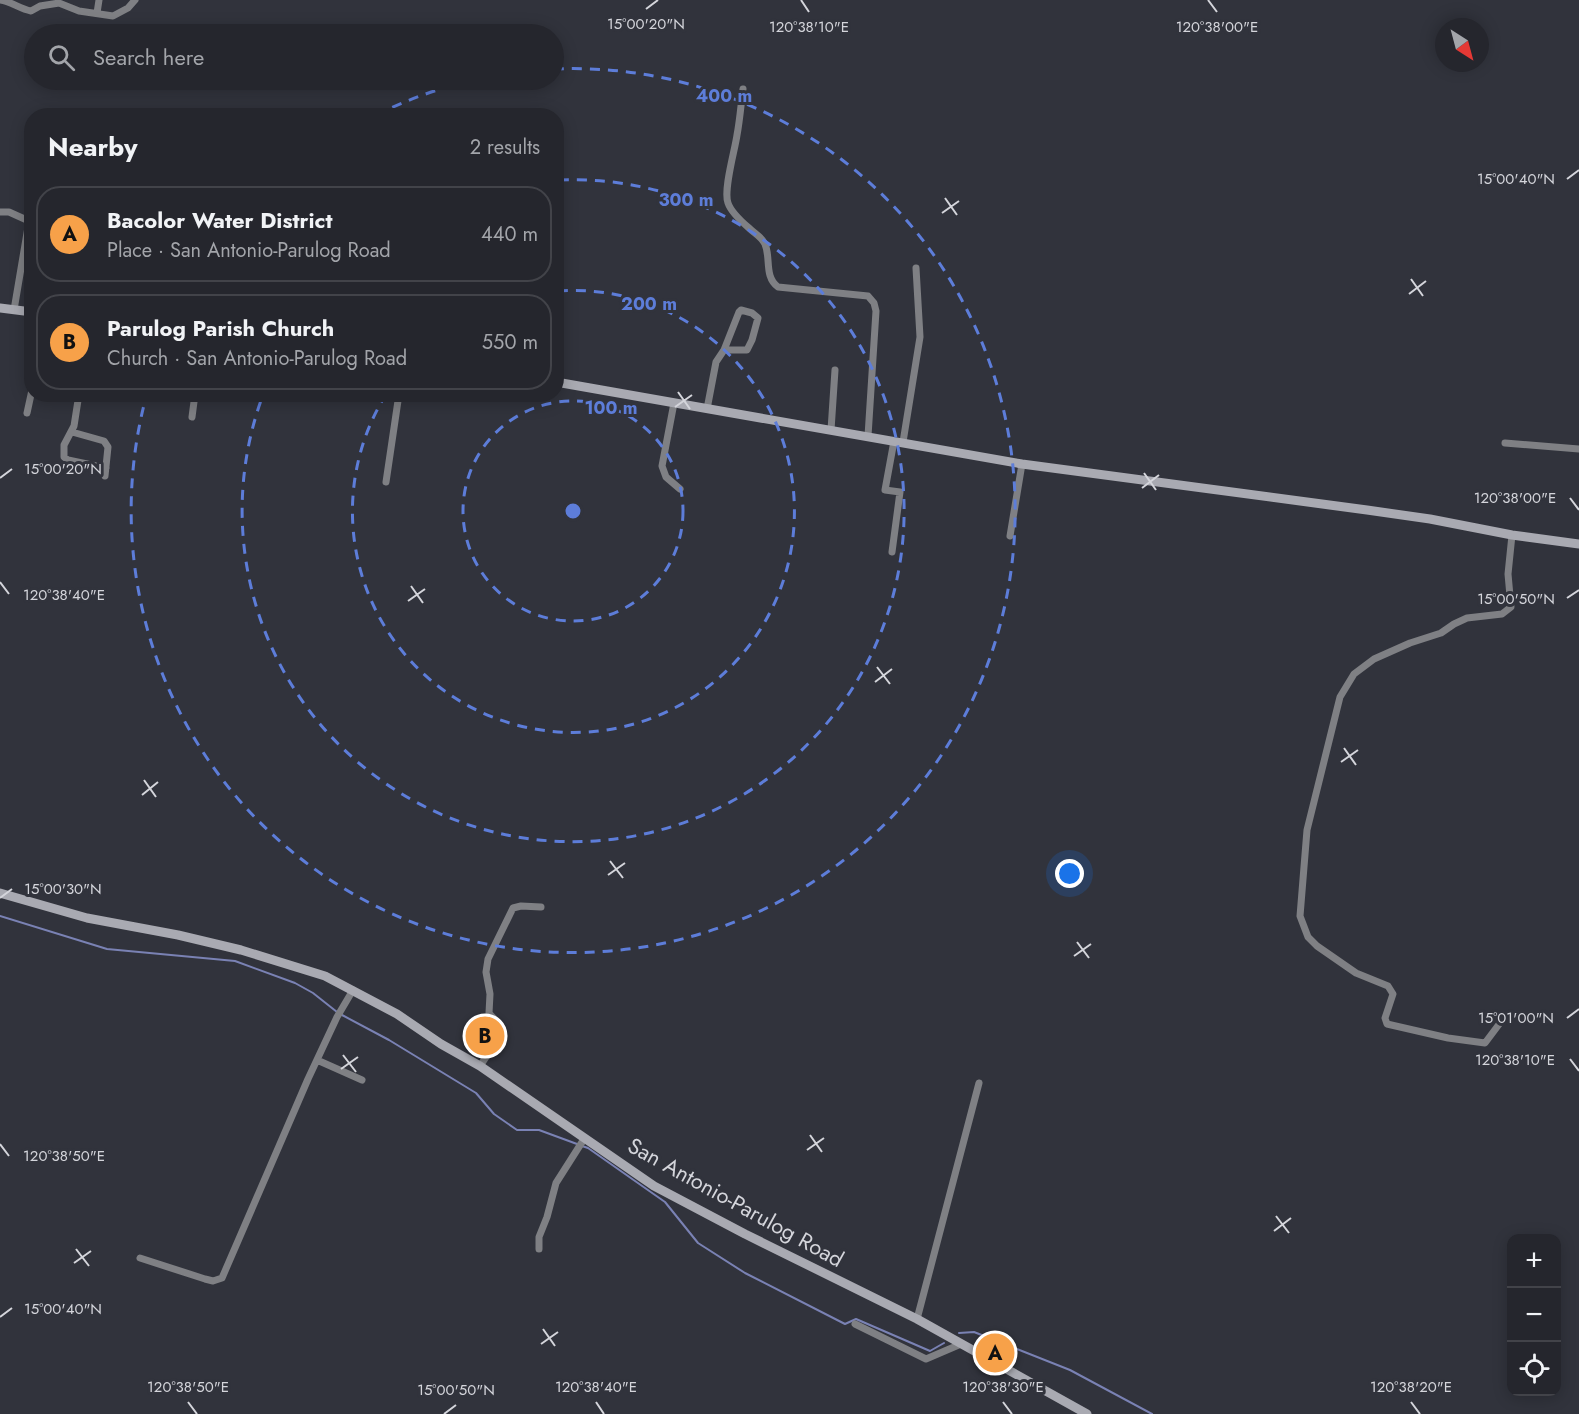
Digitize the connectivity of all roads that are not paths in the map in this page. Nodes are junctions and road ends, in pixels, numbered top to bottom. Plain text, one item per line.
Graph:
1 (0, 0) edge
2 (99, 0) edge
3 (135, 0) edge
4 (97, 13) junction
5 (743, 89) dead end
6 (0, 212) edge
7 (24, 219) edge
8 (24, 251) edge
9 (916, 268) dead end
10 (0, 308) edge
11 (14, 310) junction
12 (24, 311) edge
13 (724, 350) junction
14 (835, 370) dead end
15 (564, 383) edge
16 (29, 402) edge
17 (78, 402) edge
18 (194, 402) edge
19 (398, 402) edge
20 (674, 403) junction
21 (707, 409) junction
22 (27, 413) dead end
23 (192, 417) dead end
24 (831, 430) junction
25 (72, 432) junction
26 (868, 436) junction
27 (898, 441) junction
28 (1505, 443) dead end
29 (1579, 449) edge
30 (1022, 464) junction
31 (106, 468) junction
32 (105, 476) dead end
33 (386, 482) dead end
34 (680, 489) dead end
35 (1512, 535) junction
36 (1010, 536) dead end
37 (1579, 544) edge
38 (892, 552) dead end
39 (0, 893) edge
40 (542, 907) dead end
41 (353, 990) junction
42 (1503, 1019) dead end
43 (317, 1060) junction
44 (480, 1066) junction
45 (362, 1080) dead end
46 (979, 1083) dead end
47 (581, 1143) junction
48 (539, 1249) dead end
49 (140, 1258) dead end
50 (917, 1319) junction
51 (855, 1324) dead end
52 (961, 1344) junction
53 (1087, 1414) edge

1 - 4 street
2 - 4 street
3 - 4 street
5 - 26 street
6 - 7 street
8 - 11 street
9 - 27 street
10 - 11 street
11 - 12 street
13 - 13 street
13 - 21 street
14 - 24 street
15 - 20 street
16 - 22 street
17 - 25 street
18 - 23 street
19 - 33 street
20 - 21 street
20 - 34 street
21 - 24 street
24 - 26 street
25 - 31 street
25 - 31 street
26 - 27 street
27 - 30 street
27 - 38 street
28 - 29 street
30 - 35 street
30 - 36 street
31 - 32 street
35 - 37 street
35 - 42 street
39 - 41 street, San Antonio-Parulog Road
40 - 44 street
41 - 43 street
41 - 44 street, San Antonio-Parulog Road
43 - 45 street
43 - 49 street
44 - 47 street, San Antonio-Parulog Road
46 - 50 street
47 - 48 street
47 - 50 street, San Antonio-Parulog Road
50 - 52 street, San Antonio-Parulog Road
51 - 52 street
52 - 53 street, San Antonio-Parulog Road

